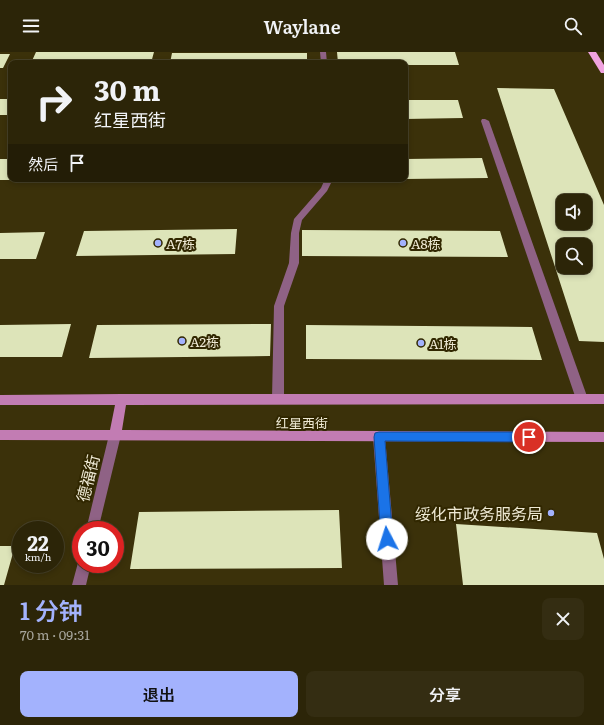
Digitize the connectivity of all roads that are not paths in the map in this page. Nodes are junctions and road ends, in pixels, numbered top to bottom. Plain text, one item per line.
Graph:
1 (592, 52) edge
2 (604, 71) edge
3 (485, 121) dead end
4 (328, 182) edge
5 (278, 398) junction
6 (122, 399) junction
7 (582, 399) junction
8 (604, 399) edge
9 (0, 400) edge
10 (0, 435) edge
11 (115, 435) junction
12 (379, 437) junction
13 (604, 437) edge
14 (94, 521) edge
15 (82, 573) edge
16 (79, 585) edge
17 (391, 585) edge

1 - 2 highway
3 - 7 street
4 - 5 street
5 - 6 main road, 红星西街
5 - 7 main road, 红星西街
6 - 9 main road, 红星西街
6 - 11 main road
7 - 8 main road, 红星西街
10 - 11 main road, 红星西街
11 - 12 main road, 红星西街
11 - 14 street, 德福街
12 - 13 main road, 红星西街
12 - 17 street
15 - 16 street

